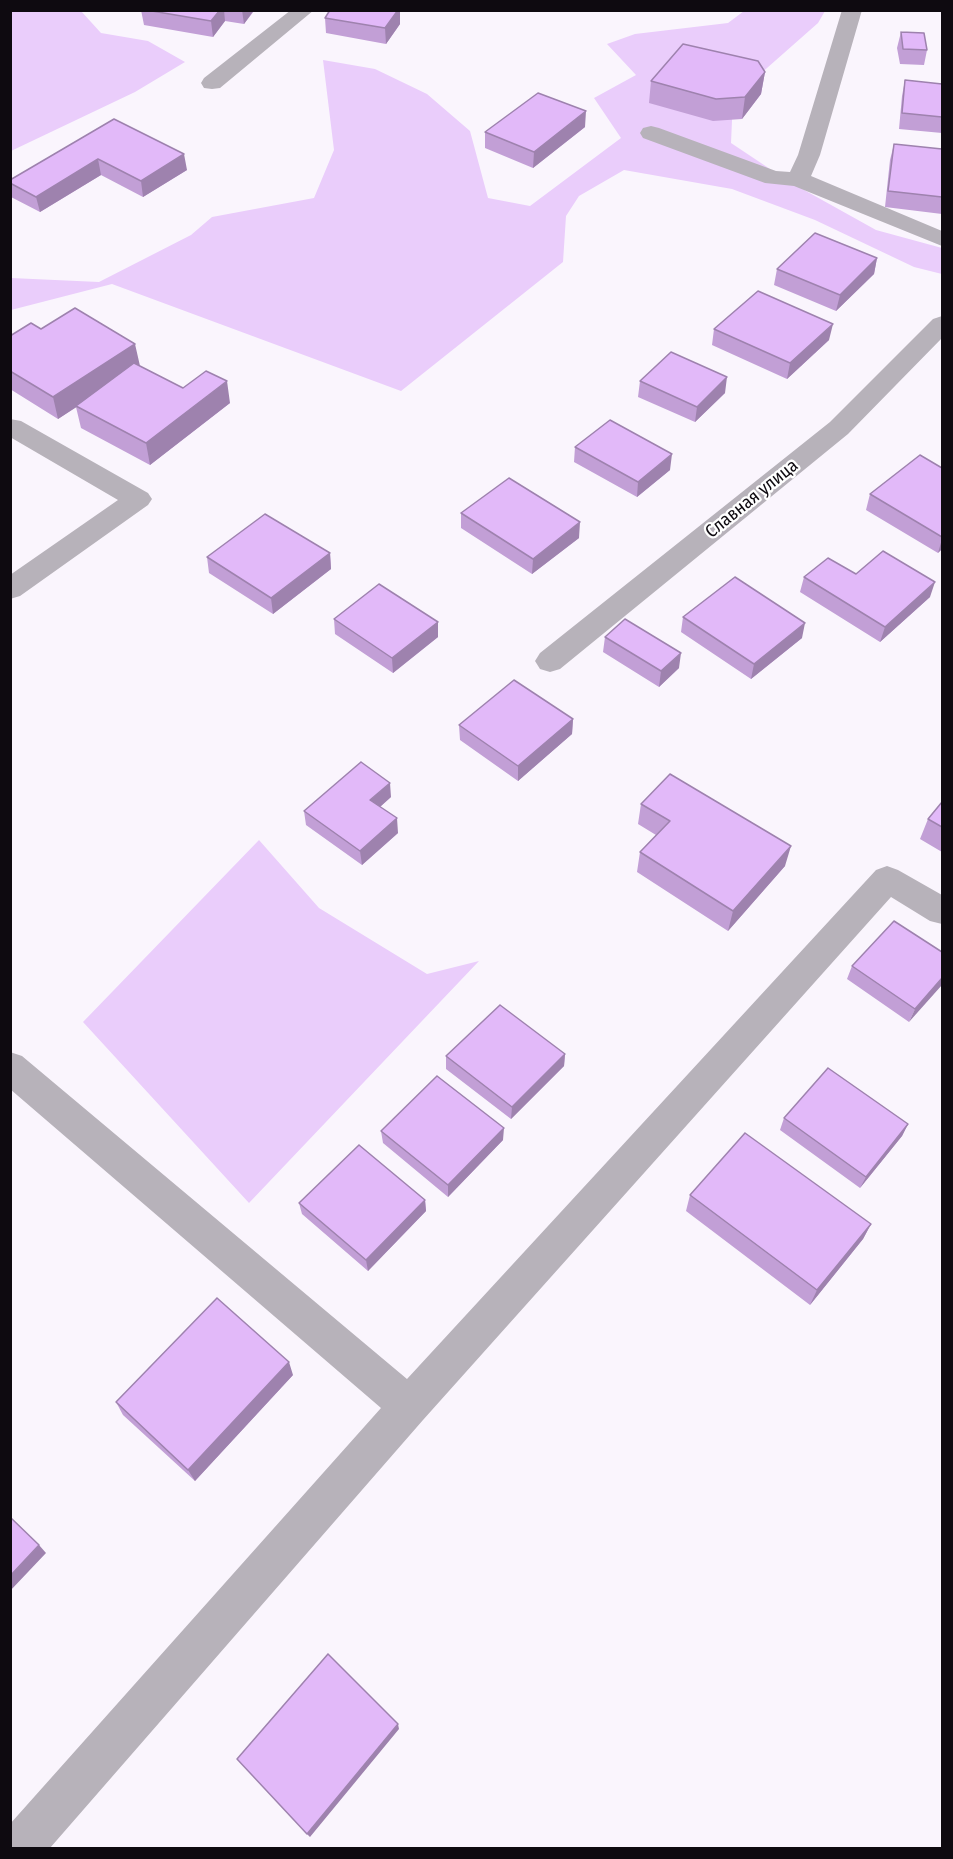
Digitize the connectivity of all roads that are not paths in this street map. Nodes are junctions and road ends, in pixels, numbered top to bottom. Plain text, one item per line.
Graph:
1 (304, 10) edge
2 (852, 10) edge
3 (212, 83) dead end
4 (651, 133) dead end
5 (798, 179) junction
6 (942, 239) edge
7 (942, 324) edge
8 (12, 427) edge
9 (10, 589) edge
10 (550, 661) dead end
11 (942, 910) edge
12 (10, 1067) edge
13 (409, 1406) junction
14 (20, 1848) edge

1 - 3 street
2 - 5 street
4 - 5 street
5 - 6 street
7 - 10 street, Славная улица
8 - 9 street
11 - 13 street
12 - 13 street
13 - 14 street

